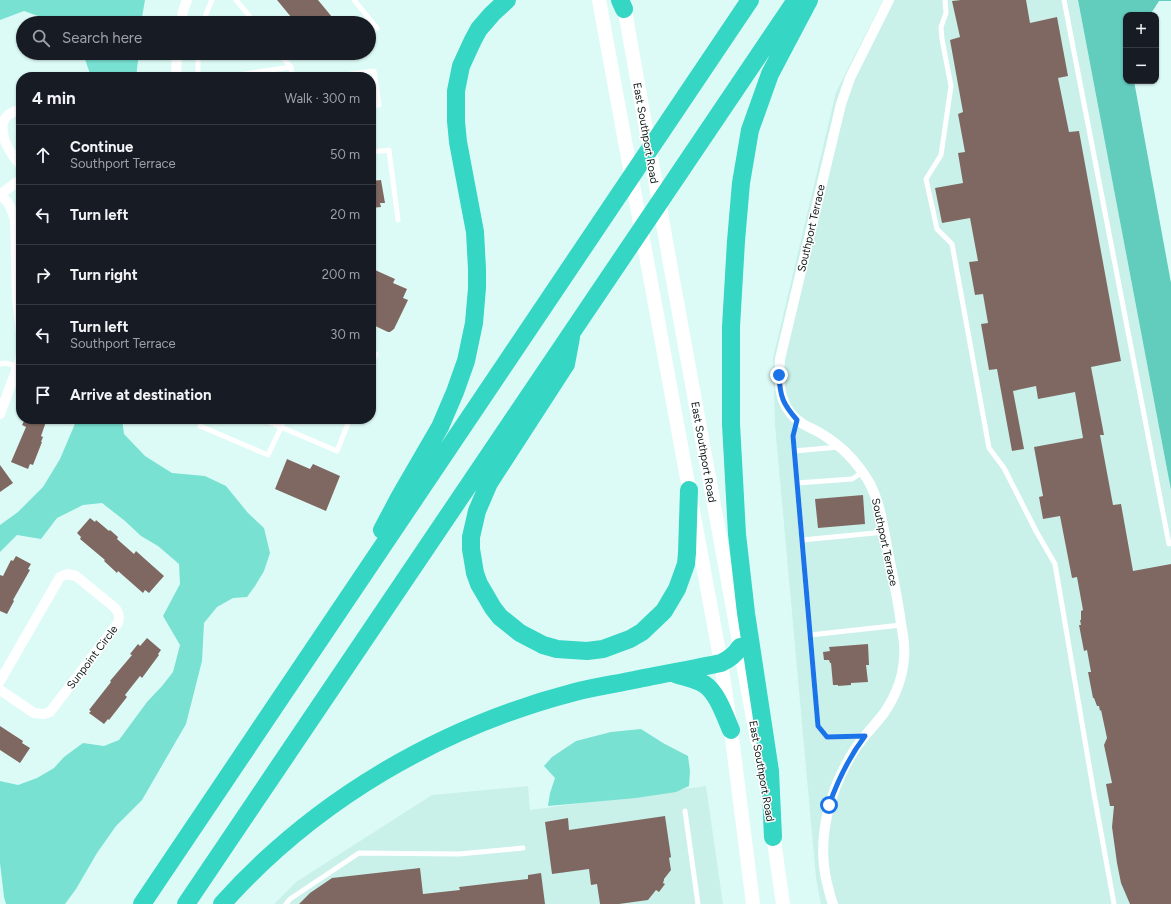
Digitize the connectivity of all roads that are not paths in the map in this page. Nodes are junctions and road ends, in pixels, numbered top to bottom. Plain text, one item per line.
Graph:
1 (187, 0) edge
2 (212, 0) edge
3 (236, 0) edge
4 (354, 0) edge
5 (507, 0) edge
6 (599, 0) edge
7 (750, 0) edge
8 (796, 0) edge
9 (809, 0) edge
10 (889, 0) edge
11 (944, 0) edge
12 (1064, 0) edge
13 (622, 3) edge
14 (182, 16) edge
15 (206, 16) edge
16 (249, 16) edge
17 (367, 16) edge
18 (177, 60) edge
19 (198, 60) edge
20 (286, 60) edge
21 (291, 67) junction
22 (176, 72) edge
23 (198, 72) edge
24 (258, 72) edge
25 (292, 72) edge
26 (376, 85) edge
27 (376, 105) edge
28 (16, 111) edge
29 (376, 151) edge
30 (16, 160) edge
31 (16, 183) edge
32 (0, 194) edge
33 (398, 220) dead end
34 (16, 259) edge
35 (572, 331) junction
36 (0, 364) edge
37 (16, 366) edge
38 (16, 369) edge
39 (0, 414) edge
40 (797, 420) junction
41 (201, 424) edge
42 (273, 424) edge
43 (283, 424) edge
44 (348, 424) edge
45 (282, 428) junction
46 (840, 447) junction
47 (794, 451) junction
48 (863, 472) junction
49 (797, 483) junction
50 (689, 490) junction
51 (885, 532) junction
52 (802, 540) junction
53 (1171, 544) edge
54 (333, 620) junction
55 (901, 625) junction
56 (810, 635) junction
57 (740, 647) junction
58 (721, 663) junction
59 (672, 673) junction
60 (0, 681) edge
61 (0, 690) edge
62 (731, 730) junction
63 (865, 736) junction
64 (685, 811) dead end
65 (773, 837) junction
66 (523, 848) dead end
67 (142, 904) edge
68 (186, 904) edge
69 (222, 904) edge
70 (286, 904) edge
71 (698, 904) edge
72 (753, 904) edge
73 (783, 904) edge
74 (833, 904) edge
75 (1114, 904) edge

1 - 14 street
2 - 15 lane
3 - 16 lane
4 - 17 lane
5 - 54 highway
6 - 50 main road, East Southport Road
7 - 54 highway
8 - 35 highway
9 - 65 highway
10 - 40 street, Southport Terrace
11 - 75 lane
12 - 53 lane
13 - 57 main road, East Southport Road
18 - 22 street
19 - 23 lane
20 - 21 lane
21 - 24 lane
21 - 25 lane
26 - 27 lane
28 - 30 street
29 - 33 lane
31 - 32 street
32 - 34 street
35 - 50 highway
35 - 68 highway
36 - 37 lane
38 - 39 street
40 - 46 street, Southport Terrace
40 - 47 lane
41 - 45 lane
42 - 45 lane
43 - 45 lane
44 - 45 lane
46 - 47 lane
46 - 48 street, Southport Terrace
47 - 49 lane
48 - 49 lane
48 - 51 street, Southport Terrace
49 - 52 lane
50 - 58 main road, East Southport Road
51 - 52 lane
51 - 55 street, Southport Terrace
52 - 56 lane
54 - 67 highway
55 - 56 lane
55 - 63 street, Southport Terrace
56 - 63 lane
57 - 58 highway
57 - 65 main road, East Southport Road
58 - 59 highway
58 - 62 main road, East Southport Road
59 - 62 highway
59 - 69 highway
60 - 61 street, Sunpoint Circle
62 - 72 main road, East Southport Road
63 - 74 street, Southport Terrace
64 - 71 lane
65 - 73 main road, East Southport Road
66 - 70 lane

